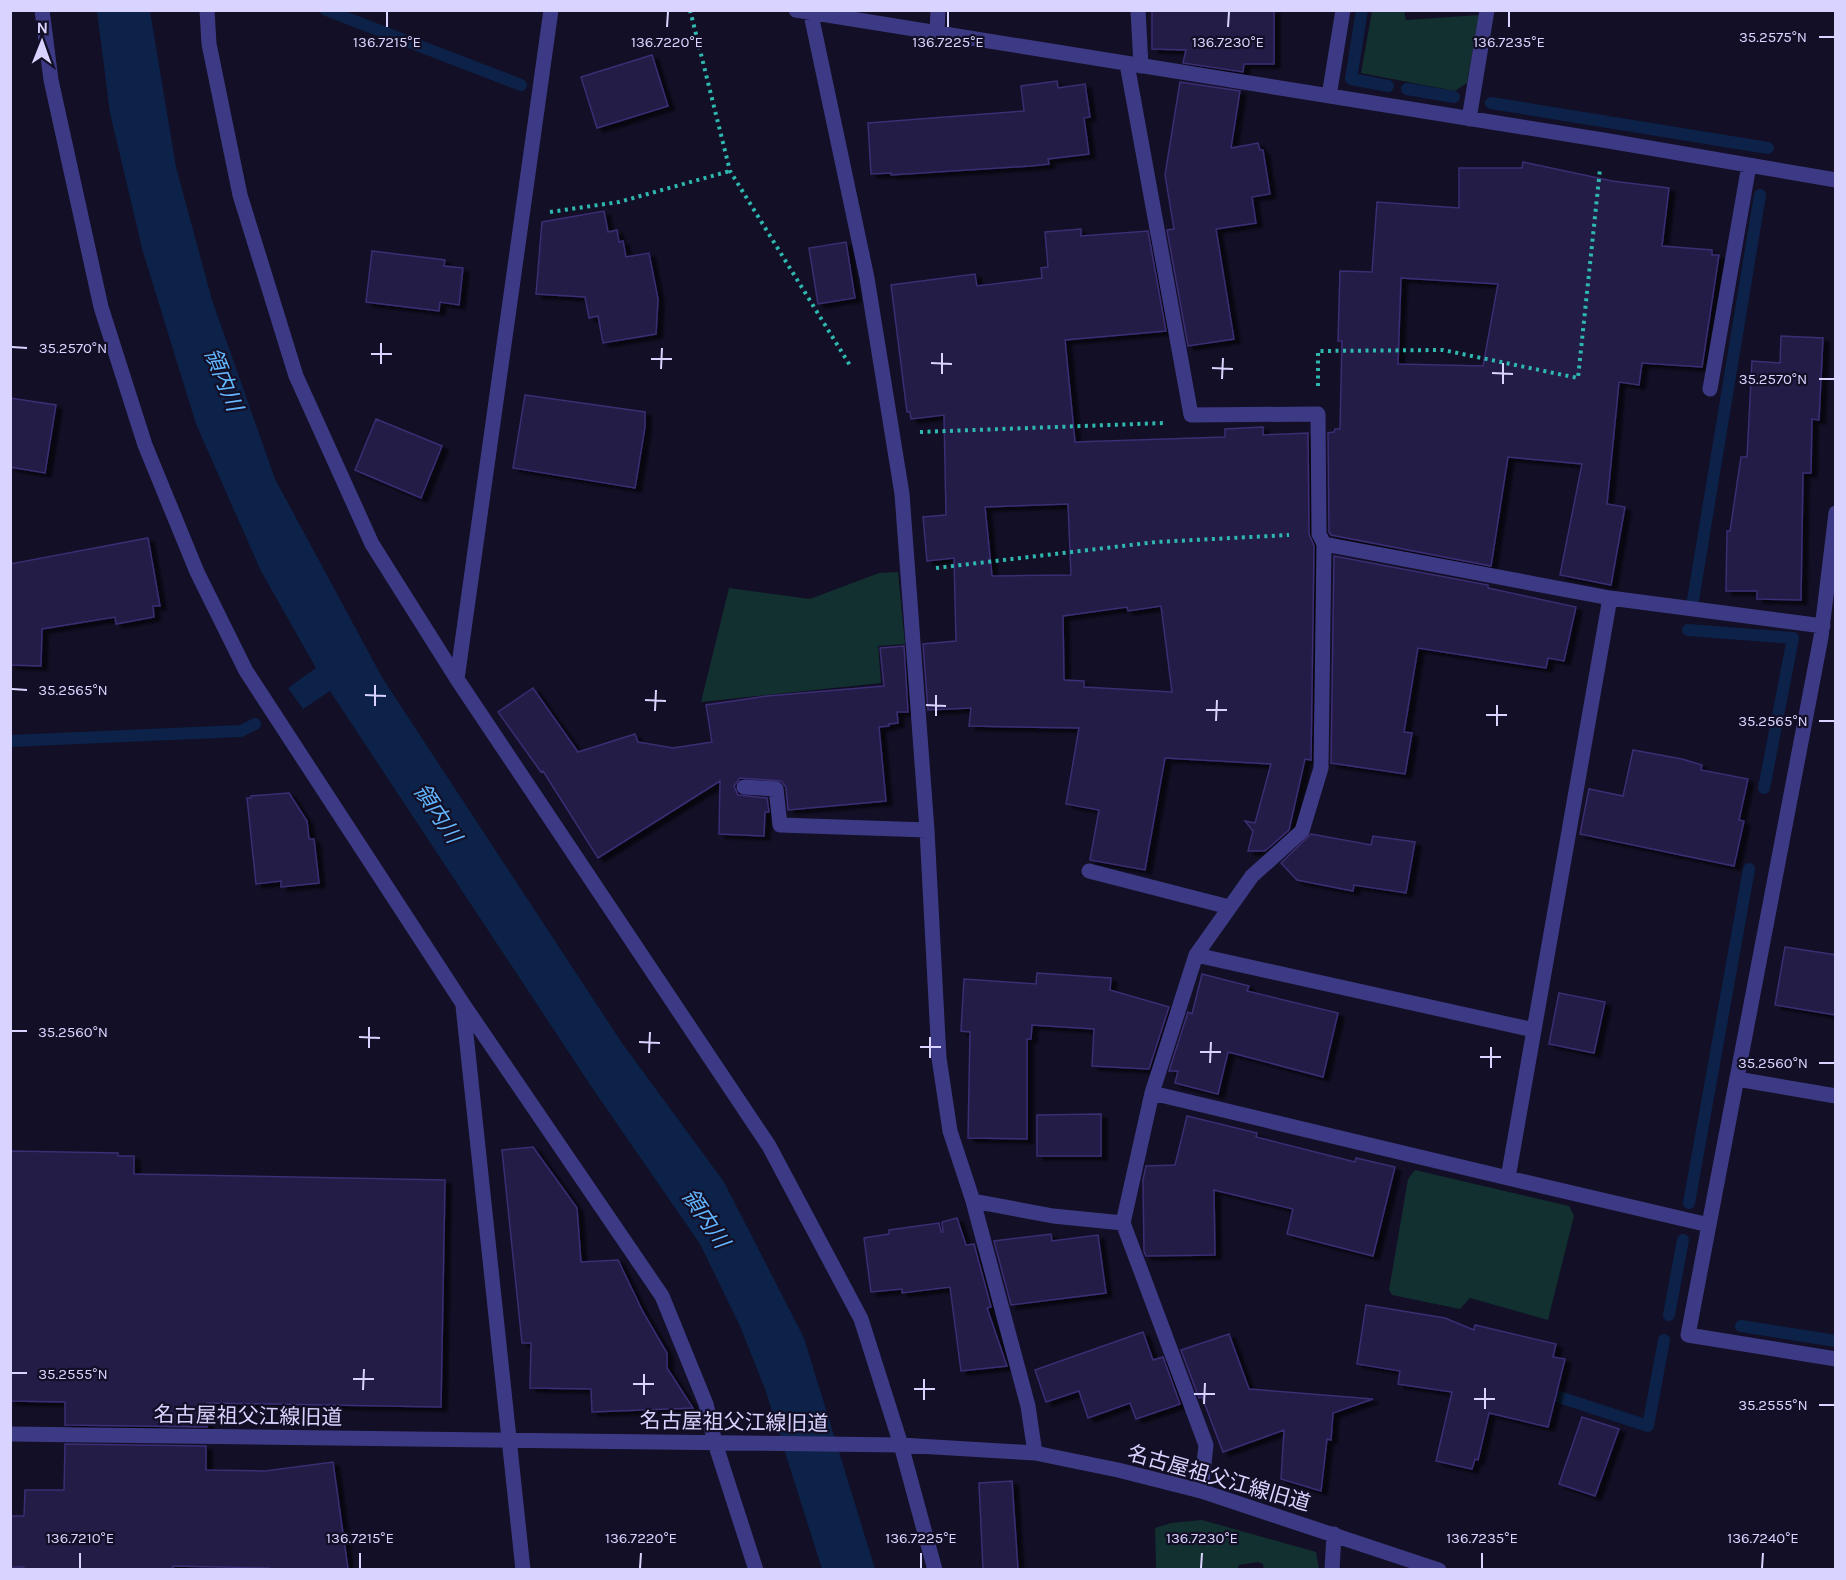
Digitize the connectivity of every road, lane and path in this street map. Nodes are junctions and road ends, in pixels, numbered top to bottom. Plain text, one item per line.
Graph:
1 (42, 10) edge
2 (207, 10) edge
3 (551, 10) edge
4 (690, 10) edge
5 (938, 10) edge
6 (1138, 10) edge
7 (1342, 10) edge
8 (1487, 10) edge
9 (806, 11) edge
10 (937, 33) junction
11 (1134, 65) junction
12 (1329, 96) junction
13 (1469, 119) junction
14 (1603, 140) junction
15 (1749, 165) junction
16 (730, 171) junction
17 (1836, 180) edge
18 (522, 216) junction
19 (852, 369) dead end
20 (1710, 389) dead end
21 (1318, 414) junction
22 (1191, 415) junction
23 (892, 432) junction
24 (1836, 513) edge
25 (1322, 539) junction
26 (908, 571) junction
27 (1610, 598) junction
28 (1827, 634) edge
29 (458, 679) junction
30 (744, 787) dead end
31 (927, 830) junction
32 (1089, 871) dead end
33 (1229, 908) junction
34 (1196, 956) junction
35 (463, 1004) junction
36 (1534, 1030) junction
37 (1737, 1079) junction
38 (1152, 1093) junction
39 (1836, 1096) edge
40 (1508, 1178) junction
41 (973, 1201) junction
42 (1123, 1223) junction
43 (1709, 1225) junction
44 (1836, 1359) edge
45 (10, 1434) edge
46 (509, 1441) junction
47 (719, 1443) junction
48 (901, 1445) junction
49 (1035, 1452) junction
50 (1201, 1491) junction
51 (1334, 1534) junction
52 (523, 1569) edge
53 (756, 1569) edge
54 (935, 1569) edge
55 (1332, 1569) edge
56 (1439, 1569) edge

1 - 35 street
2 - 29 street
3 - 18 street
4 - 16 path
5 - 10 street
6 - 11 street
7 - 12 street
8 - 13 street
9 - 10 street
9 - 23 street
10 - 11 street
11 - 12 street
11 - 22 street
12 - 13 street
13 - 14 street
14 - 15 street
14 - 21 path
15 - 17 street
15 - 20 street
16 - 18 path
16 - 19 path
18 - 29 street
21 - 22 street
21 - 25 street
22 - 23 path
23 - 26 street
24 - 28 street
25 - 26 path
25 - 27 street
25 - 33 street
26 - 31 street
27 - 28 street
27 - 36 street
28 - 37 street
29 - 48 street
30 - 31 street
31 - 41 street
32 - 33 street
33 - 34 street
34 - 36 street
34 - 38 street
35 - 46 street
35 - 47 street
36 - 40 street
37 - 39 street
37 - 43 street
38 - 40 street
38 - 42 street
40 - 43 street
41 - 42 street
41 - 49 street
42 - 50 street
43 - 44 street
45 - 46 street, 名古屋祖父江線旧道
46 - 47 street, 名古屋祖父江線旧道
46 - 52 street
47 - 48 street, 名古屋祖父江線旧道
47 - 53 street
48 - 49 street, 名古屋祖父江線旧道
48 - 54 street
49 - 50 street, 名古屋祖父江線旧道
50 - 51 street, 名古屋祖父江線旧道
51 - 55 street
51 - 56 street, 名古屋祖父江線旧道

